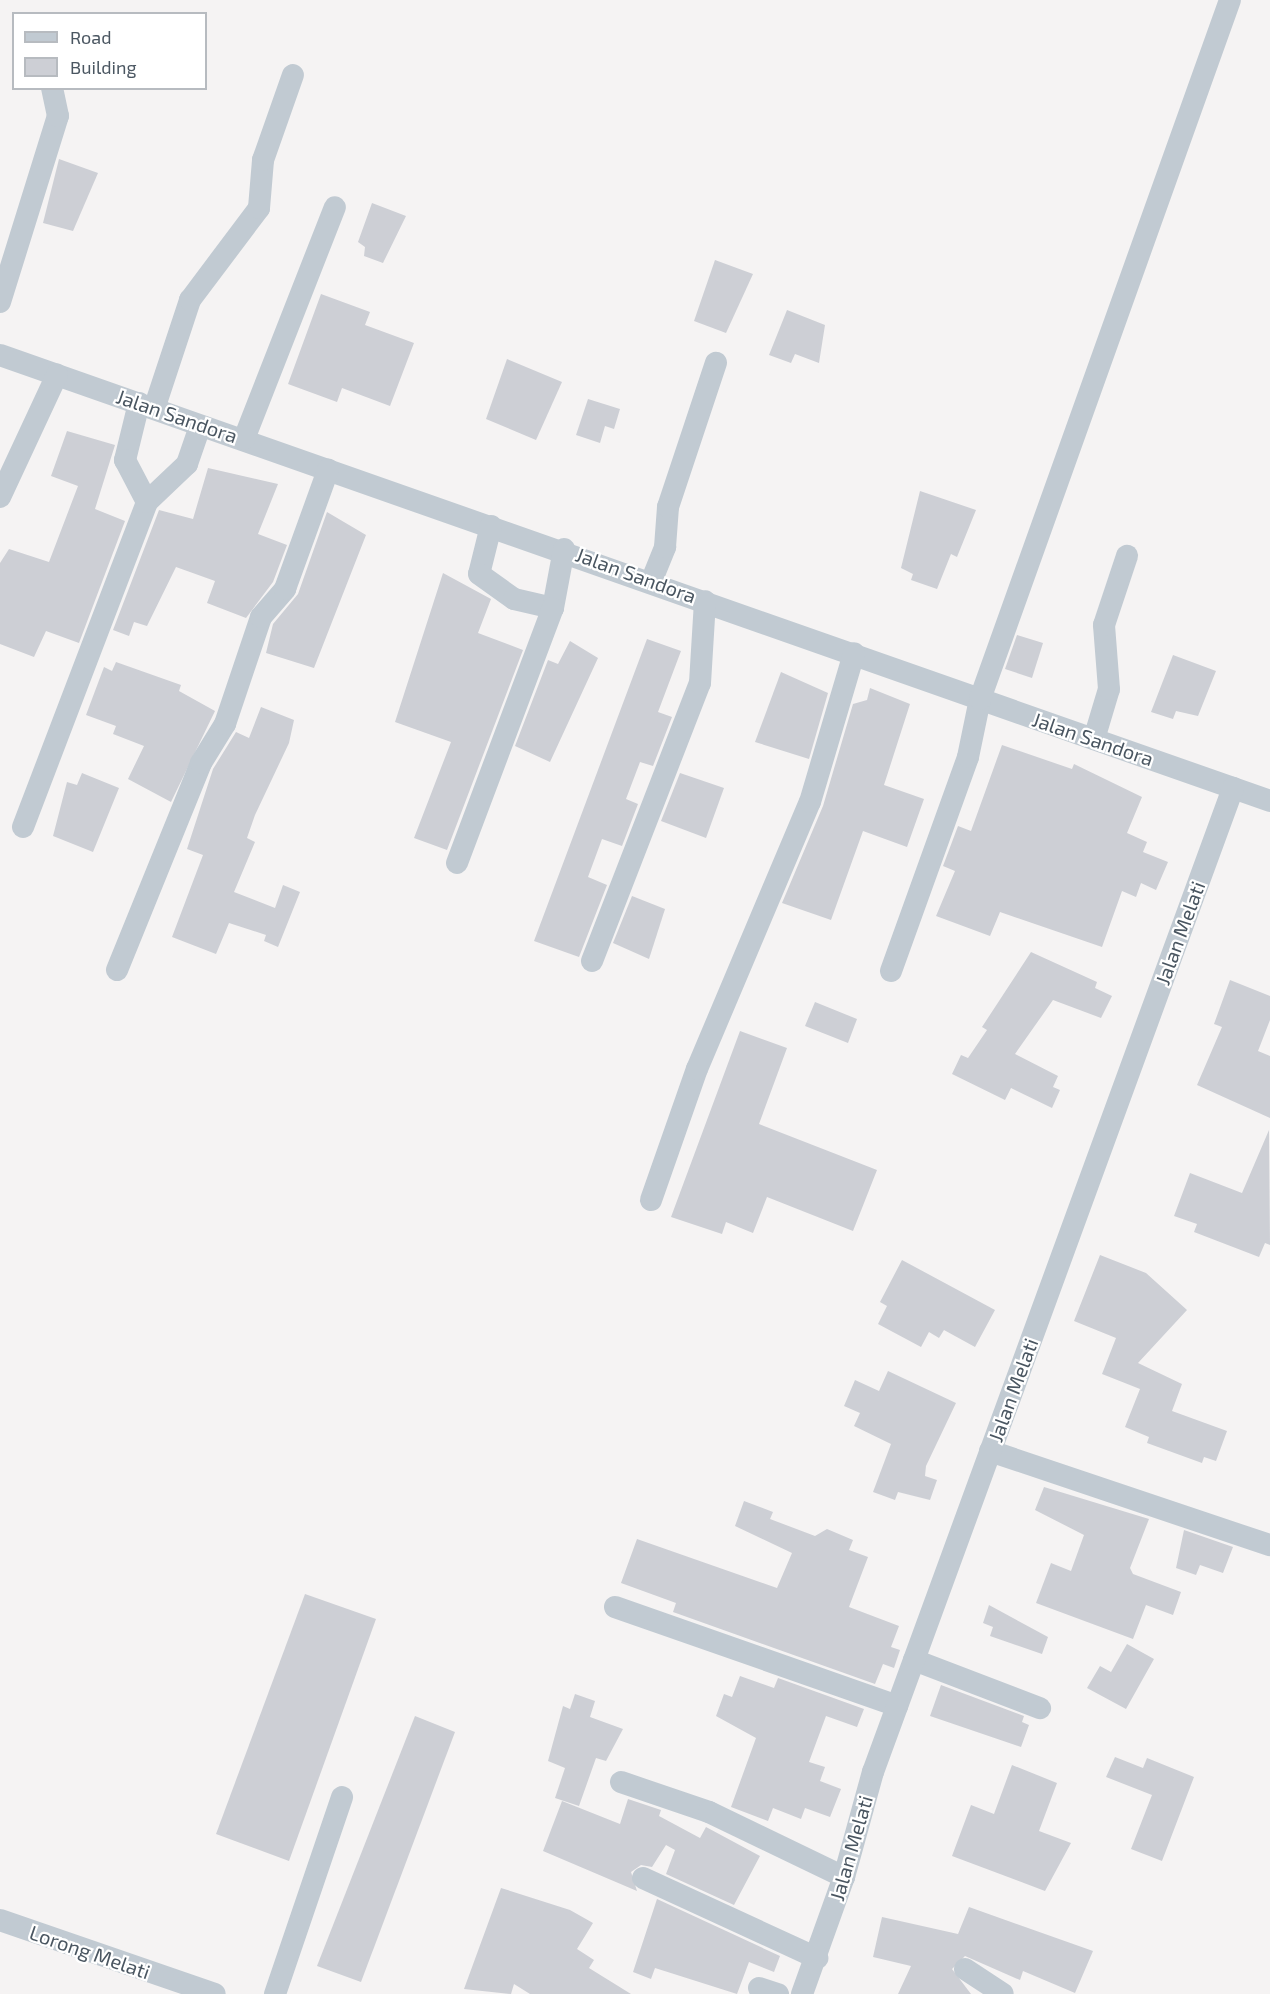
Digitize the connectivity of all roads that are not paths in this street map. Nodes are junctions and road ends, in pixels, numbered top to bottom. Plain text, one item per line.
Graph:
1 (1230, 0) edge
2 (293, 75) dead end
3 (52, 90) edge
4 (335, 207) dead end
5 (0, 302) edge
6 (0, 355) edge
7 (716, 363) dead end
8 (57, 375) junction
9 (147, 405) junction
10 (200, 427) junction
11 (244, 439) junction
12 (328, 470) junction
13 (0, 497) edge
14 (147, 502) junction
15 (491, 526) junction
16 (564, 549) junction
17 (1127, 556) dead end
18 (651, 582) junction
19 (705, 601) junction
20 (553, 608) junction
21 (854, 653) junction
22 (980, 699) junction
23 (1094, 739) junction
24 (1233, 788) junction
25 (1270, 801) edge
26 (23, 827) dead end
27 (457, 862) dead end
28 (592, 961) dead end
29 (117, 970) dead end
30 (891, 971) dead end
31 (651, 1200) dead end
32 (990, 1451) junction
33 (1270, 1545) edge
34 (615, 1607) dead end
35 (914, 1660) junction
36 (897, 1706) junction
37 (1040, 1708) dead end
38 (621, 1782) dead end
39 (342, 1797) dead end
40 (844, 1877) junction
41 (643, 1878) dead end
42 (0, 1920) edge
43 (817, 1958) junction
44 (965, 1969) dead end
45 (215, 1994) edge
46 (275, 1994) edge
47 (802, 1994) edge
48 (1003, 1994) edge

1 - 22 street
2 - 9 street
3 - 5 street
4 - 11 street
6 - 8 street, Jalan Sandora
7 - 18 street
8 - 9 street, Jalan Sandora
8 - 13 street
9 - 10 street, Jalan Sandora
9 - 14 street
10 - 11 street, Jalan Sandora
10 - 14 street
11 - 12 street, Jalan Sandora
12 - 15 street, Jalan Sandora
12 - 29 street
14 - 26 street
15 - 16 street, Jalan Sandora
15 - 20 street
16 - 18 street, Jalan Sandora
16 - 20 street
17 - 23 street
18 - 19 street, Jalan Sandora
19 - 21 street, Jalan Sandora
19 - 28 street
20 - 27 street
21 - 22 street, Jalan Sandora
21 - 31 street
22 - 23 street, Jalan Sandora
22 - 30 street
23 - 24 street, Jalan Sandora
24 - 25 street, Jalan Sandora
24 - 32 street, Jalan Melati
32 - 33 street
32 - 35 street, Jalan Melati
34 - 36 street
35 - 36 street, Jalan Melati
35 - 37 street
36 - 40 street, Jalan Melati
38 - 40 street
39 - 46 street
40 - 43 street, Jalan Melati
41 - 43 street
42 - 45 street, Lorong Melati
43 - 47 street, Jalan Melati
44 - 48 street

